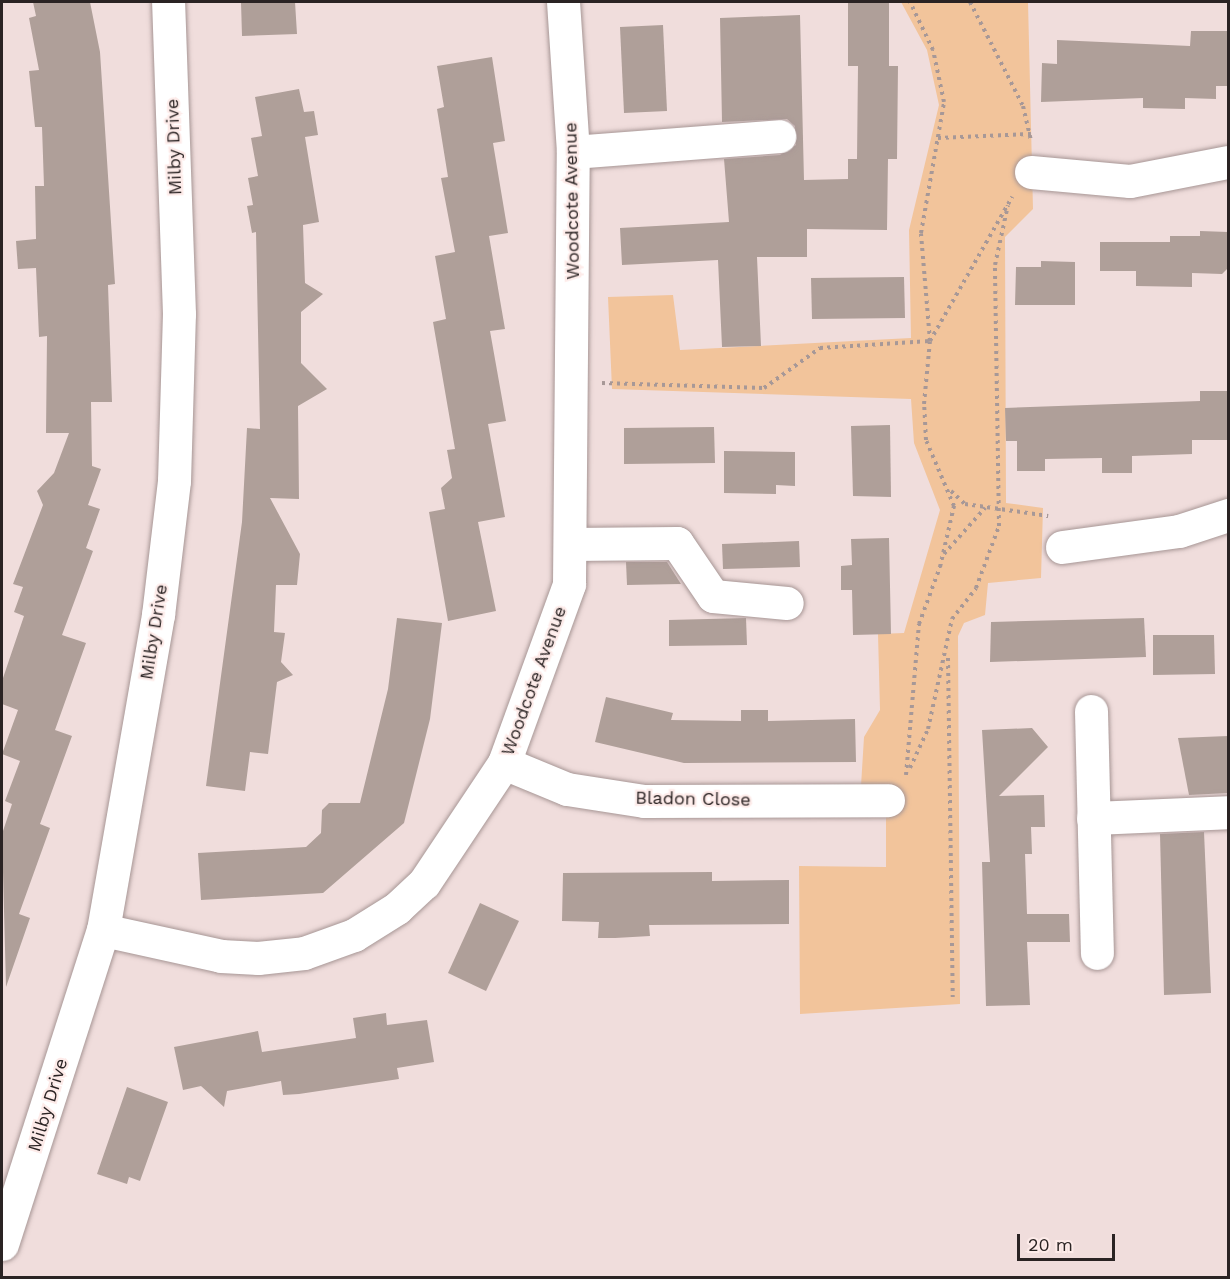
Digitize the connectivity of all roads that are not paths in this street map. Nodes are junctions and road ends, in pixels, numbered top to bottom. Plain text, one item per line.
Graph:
1 (168, 2) edge
2 (563, 2) edge
3 (779, 136) dead end
4 (573, 152) junction
5 (1228, 162) edge
6 (1031, 172) road end
7 (1228, 515) edge
8 (570, 544) junction
9 (1062, 547) road end
10 (787, 603) dead end
11 (1091, 711) dead end
12 (504, 763) junction
13 (888, 800) road end
14 (1228, 812) edge
15 (1093, 818) junction
16 (103, 930) junction
17 (1096, 953) dead end
18 (2, 1244) edge

1 - 16 street, Milby Drive
2 - 4 street, Woodcote Avenue
3 - 4 street
4 - 8 street, Woodcote Avenue
5 - 6 street
7 - 9 street
8 - 10 street
8 - 12 street, Woodcote Avenue
11 - 15 street
12 - 13 street, Bladon Close
12 - 16 street, Woodcote Avenue
14 - 15 street
15 - 17 street
16 - 18 street, Milby Drive

